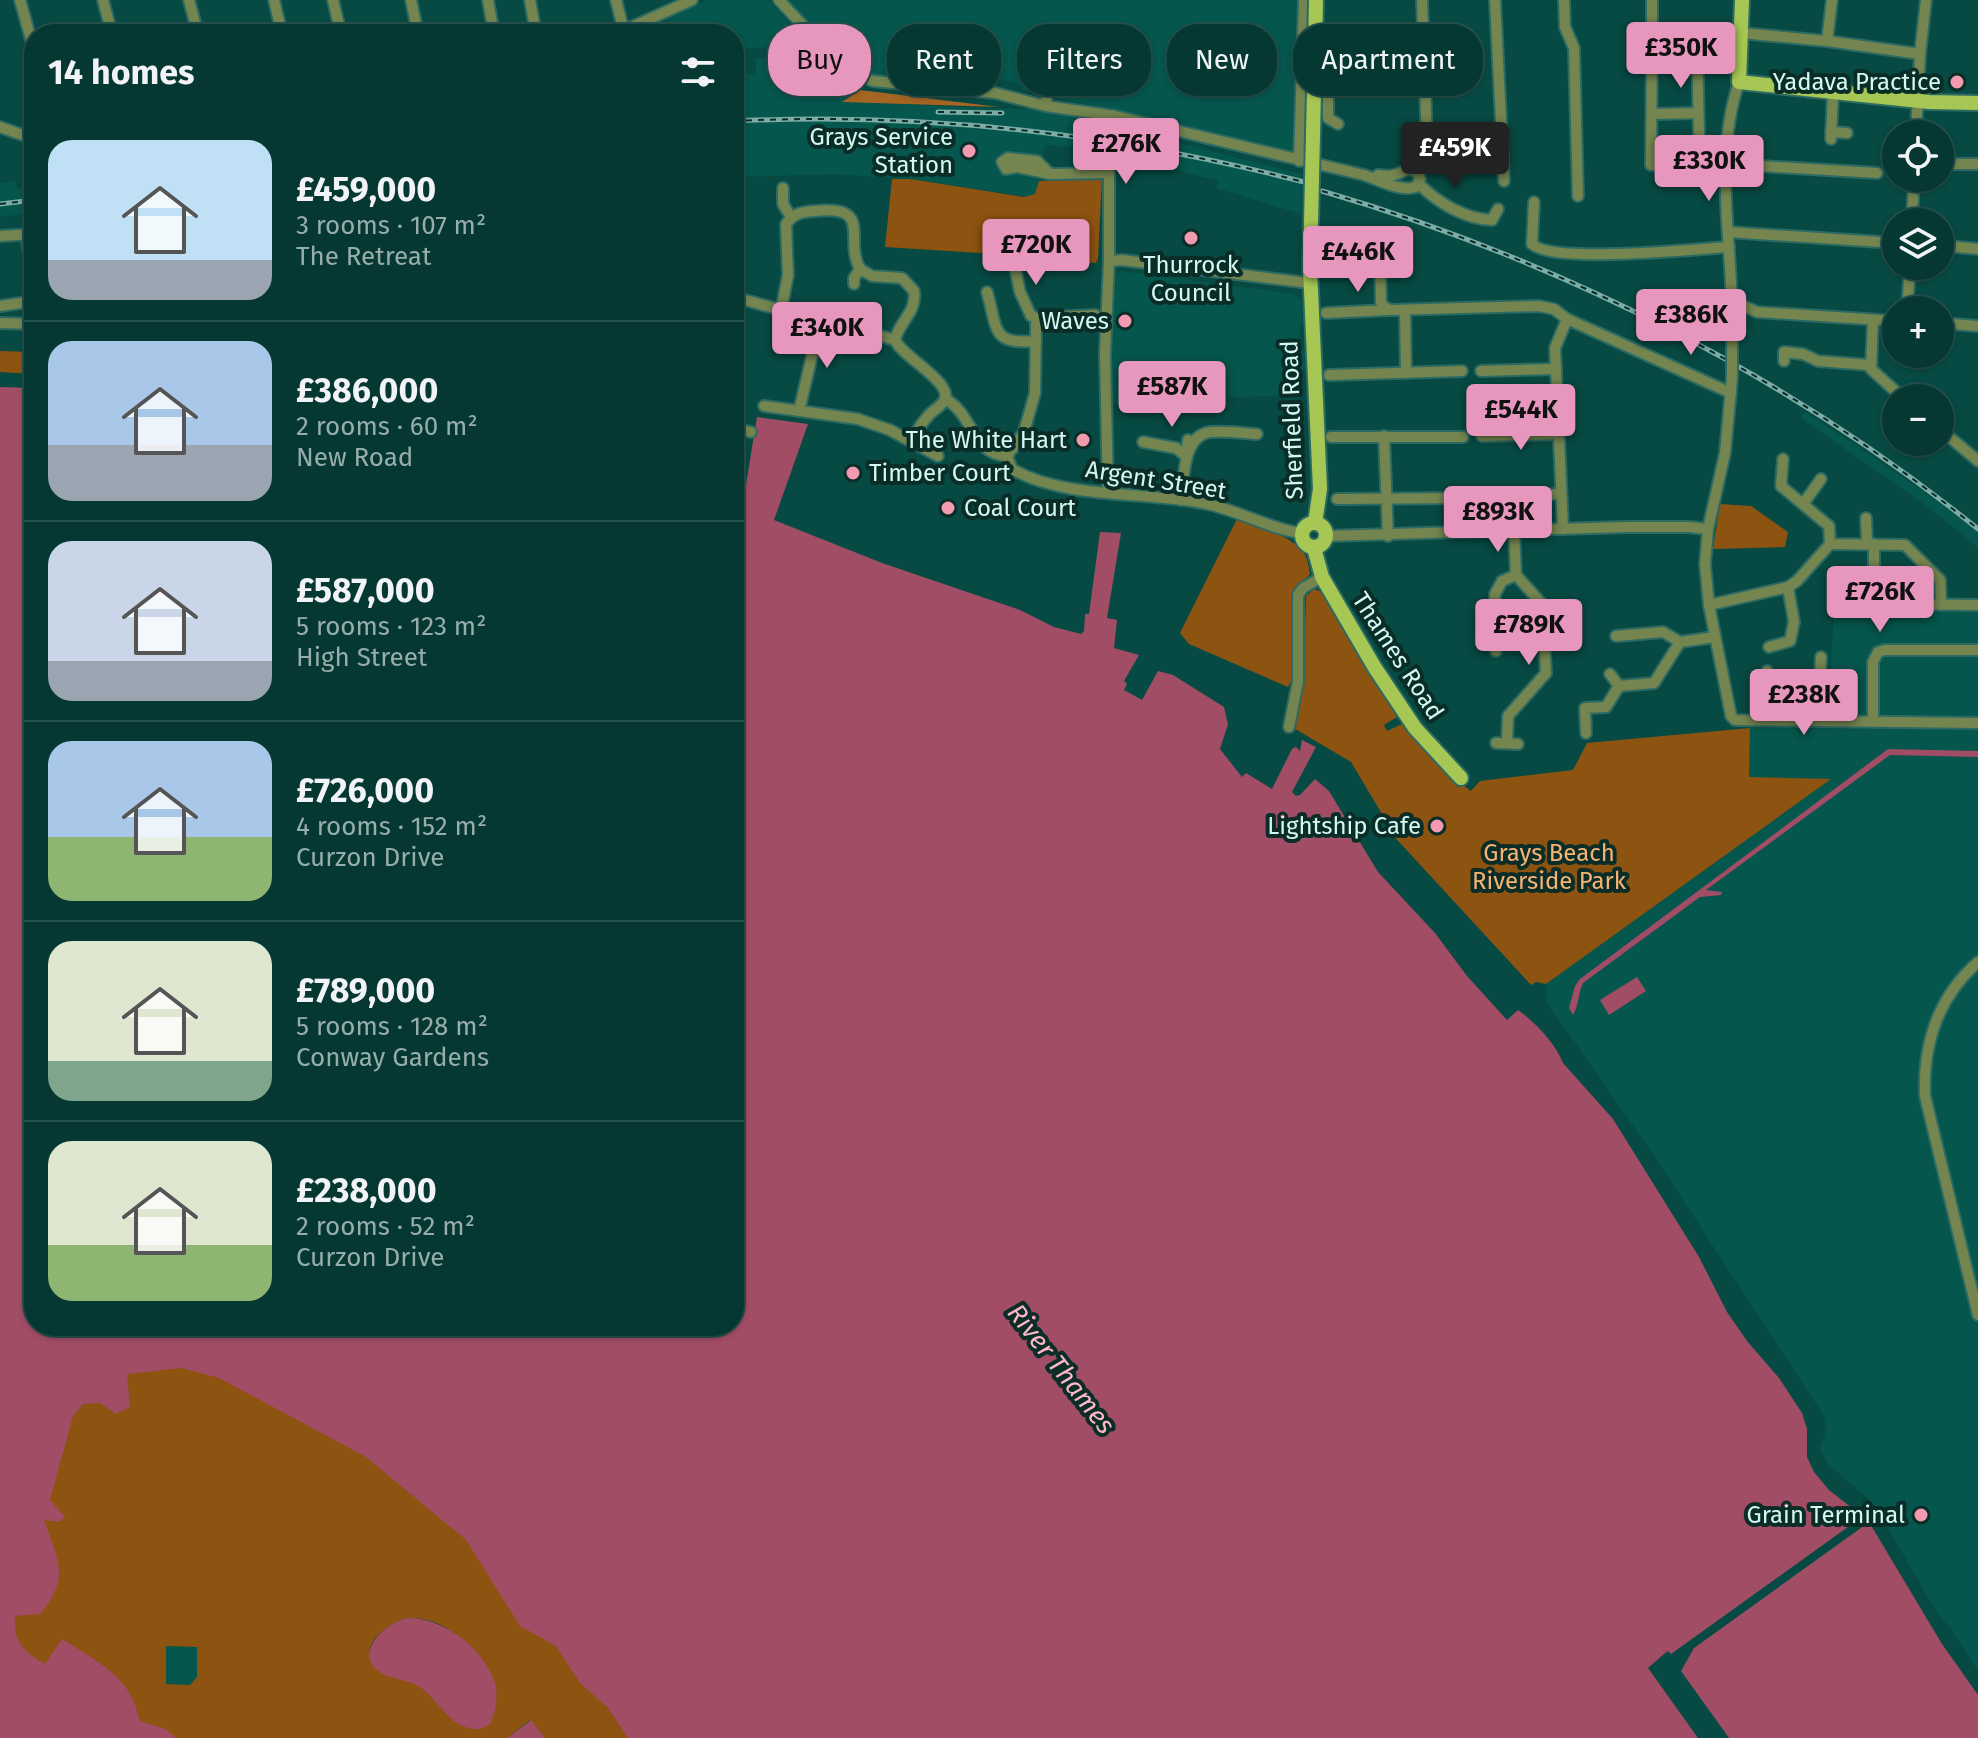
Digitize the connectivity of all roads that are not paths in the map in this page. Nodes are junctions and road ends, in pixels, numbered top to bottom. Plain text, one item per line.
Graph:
1 (20, 0) edge
2 (103, 0) edge
3 (189, 0) edge
4 (274, 0) edge
5 (333, 0) edge
6 (411, 0) edge
7 (488, 0) edge
8 (530, 0) edge
9 (616, 0) edge
10 (692, 0) edge
11 (779, 0) edge
12 (1304, 0) edge
13 (1316, 0) edge
14 (1422, 0) edge
15 (1495, 0) edge
16 (1564, 0) edge
17 (1652, 0) edge
18 (1742, 0) edge
19 (1832, 0) edge
20 (1926, 0) edge
21 (674, 5) edge
22 (27, 24) edge
23 (109, 24) edge
24 (195, 24) edge
25 (280, 24) edge
26 (339, 24) edge
27 (416, 24) edge
28 (492, 24) edge
29 (534, 24) edge
30 (619, 24) edge
31 (637, 24) edge
32 (1423, 24) edge
33 (1741, 33) junction
34 (1827, 41) junction
35 (1697, 46) dead end
36 (1920, 54) junction
37 (1739, 82) junction
38 (1833, 92) junction
39 (1047, 96) edge
40 (1328, 96) edge
41 (1425, 96) edge
42 (1918, 101) junction
43 (1978, 103) edge
44 (1046, 106) junction
45 (1698, 113) junction
46 (1652, 114) junction
47 (1917, 120) edge
48 (1338, 124) dead end
49 (0, 127) edge
50 (1699, 133) dead end
51 (1847, 133) dead end
52 (24, 135) edge
53 (1299, 161) junction
54 (1954, 164) edge
55 (1978, 164) edge
56 (1726, 165) junction
57 (1417, 171) junction
58 (1877, 173) dead end
59 (1050, 174) dead end
60 (1401, 174) junction
61 (1364, 175) junction
62 (1504, 181) dead end
63 (1419, 184) junction
64 (1404, 187) junction
65 (783, 188) dead end
66 (1578, 196) dead end
67 (1534, 202) dead end
68 (1498, 209) dead end
69 (791, 217) junction
70 (1728, 232) junction
71 (24, 234) edge
72 (0, 236) edge
73 (1882, 242) edge
74 (1729, 247) junction
75 (1954, 247) edge
76 (1978, 249) edge
77 (1326, 254) dead end
78 (1109, 261) junction
79 (1015, 268) dead end
80 (860, 269) junction
81 (1310, 276) junction
82 (854, 284) dead end
83 (987, 292) dead end
84 (744, 300) edge
85 (1733, 301) junction
86 (24, 303) edge
87 (991, 305) junction
88 (0, 306) edge
89 (979, 307) dead end
90 (1391, 310) junction
91 (1405, 310) junction
92 (781, 311) junction
93 (1326, 313) dead end
94 (1095, 315) dead end
95 (1567, 319) junction
96 (1044, 320) junction
97 (1873, 320) junction
98 (1882, 320) edge
99 (0, 323) edge
100 (24, 324) edge
101 (1954, 324) edge
102 (819, 326) junction
103 (1978, 326) edge
104 (895, 340) junction
105 (1036, 341) junction
106 (1784, 361) dead end
107 (1870, 365) junction
108 (1556, 369) junction
109 (1462, 371) dead end
110 (1481, 371) dead end
111 (1406, 373) junction
112 (1329, 375) dead end
113 (1886, 384) edge
114 (1731, 393) junction
115 (945, 399) junction
116 (764, 406) dead end
117 (799, 411) junction
118 (867, 422) junction
119 (744, 430) edge
120 (751, 432) dead end
121 (1257, 434) dead end
122 (1559, 434) junction
123 (862, 436) dead end
124 (1384, 436) junction
125 (1482, 436) dead end
126 (1331, 437) dead end
127 (1463, 437) dead end
128 (911, 440) junction
129 (1188, 440) dead end
130 (1954, 441) edge
131 (1143, 442) dead end
132 (938, 456) dead end
133 (1007, 456) junction
134 (1186, 456) junction
135 (1783, 459) dead end
136 (1978, 461) edge
137 (1821, 479) dead end
138 (1108, 493) junction
139 (1561, 494) junction
140 (1484, 496) dead end
141 (1386, 498) junction
142 (1465, 498) dead end
143 (1337, 499) dead end
144 (1181, 500) junction
145 (1803, 504) junction
146 (1866, 518) dead end
147 (1315, 523) junction
148 (1563, 529) junction
149 (1708, 529) junction
150 (1514, 531) junction
151 (1301, 533) junction
152 (1326, 536) junction
153 (1388, 536) junction
154 (1870, 543) junction
155 (1830, 544) junction
156 (1314, 548) junction
157 (1516, 575) junction
158 (1322, 577) junction
159 (1874, 584) dead end
160 (1788, 587) junction
161 (1895, 604) dead end
162 (1709, 605) junction
163 (1941, 605) junction
164 (1978, 605) edge
165 (1616, 636) dead end
166 (1715, 637) junction
167 (1680, 642) junction
168 (1769, 647) dead end
169 (1978, 650) edge
170 (1496, 651) dead end
171 (1821, 657) dead end
172 (1767, 671) dead end
173 (1610, 674) dead end
174 (1619, 686) junction
175 (1818, 719) junction
176 (1765, 720) junction
177 (1873, 721) junction
178 (1978, 723) edge
179 (1289, 727) dead end
180 (1586, 733) dead end
181 (1507, 743) dead end
182 (1461, 778) dead end
183 (1978, 962) edge
184 (1978, 1315) edge

1 - 22 street
2 - 23 street
3 - 24 street
4 - 25 street
5 - 26 street
6 - 27 street
7 - 28 street
8 - 29 street
9 - 30 street
10 - 21 street
11 - 44 street
12 - 53 street
13 - 81 main road, Sherfield Road, bridge
14 - 32 street
15 - 62 street
16 - 66 street
17 - 46 street
18 - 33 main road
19 - 34 street
20 - 36 street
21 - 31 street
33 - 34 street
33 - 37 main road
34 - 36 street
35 - 45 street
36 - 42 street
37 - 38 main road
37 - 56 street
38 - 42 main road
38 - 51 street
39 - 44 street
40 - 48 street
41 - 57 street
42 - 43 main road
42 - 47 street
44 - 53 street
45 - 46 street
45 - 50 street
46 - 56 street
49 - 52 street
53 - 61 street
54 - 55 street
56 - 58 street
56 - 70 street
57 - 60 street
57 - 63 street
59 - 78 street
60 - 61 street
60 - 64 street
61 - 64 street
63 - 64 street
63 - 68 street
65 - 69 street
67 - 74 street
69 - 80 street
69 - 92 street
70 - 73 street
70 - 74 street
71 - 72 street
74 - 85 street
75 - 76 street
77 - 90 street
78 - 81 street
78 - 138 street
79 - 96 street
80 - 82 street
80 - 104 street
81 - 147 main road, Sherfield Road
83 - 87 street
84 - 92 street, Argent Street
85 - 97 street
85 - 114 street, bridge
86 - 88 street
87 - 89 street
87 - 105 street
90 - 91 street
90 - 93 street
91 - 95 street
91 - 111 street
92 - 102 street, Argent Street
94 - 96 street
95 - 108 street
95 - 114 street
96 - 105 street
97 - 98 street
97 - 107 street
99 - 100 street
101 - 103 street
102 - 104 street, Argent Street
102 - 117 street
104 - 115 street, Argent Street
105 - 133 street
106 - 107 street
107 - 113 street
108 - 110 street
108 - 122 street
109 - 111 street
111 - 112 street
114 - 149 street
115 - 128 street
115 - 133 street, Argent Street
116 - 117 street
117 - 118 street
118 - 123 street
118 - 128 street
119 - 120 street
121 - 134 street
122 - 125 street
122 - 139 street
124 - 126 street
124 - 127 street
124 - 141 street
128 - 132 street
129 - 134 street
130 - 136 street
131 - 134 street
133 - 138 street, Argent Street
134 - 144 street
135 - 145 street
137 - 145 street
138 - 144 street, Argent Street
139 - 140 street
139 - 148 street
141 - 142 street
141 - 143 street
141 - 153 street
144 - 151 street, Argent Street
145 - 155 street
146 - 154 street
147 - 151 main road
147 - 152 main road
148 - 149 street
148 - 150 street
149 - 162 street
150 - 153 street
150 - 157 street
151 - 156 main road
152 - 153 street
152 - 156 main road
154 - 155 street
154 - 159 street
154 - 163 street
155 - 160 street
156 - 158 main road, Thames Road
157 - 170 street
157 - 181 street
158 - 179 street
158 - 182 main road, Thames Road
160 - 162 street
160 - 168 street
161 - 163 street
162 - 166 street
163 - 164 street
165 - 167 street
166 - 167 street
166 - 176 street
167 - 174 street
169 - 177 street
171 - 175 street
172 - 176 street
173 - 174 street
174 - 180 street
175 - 176 street
175 - 177 street
177 - 178 street
183 - 184 street

